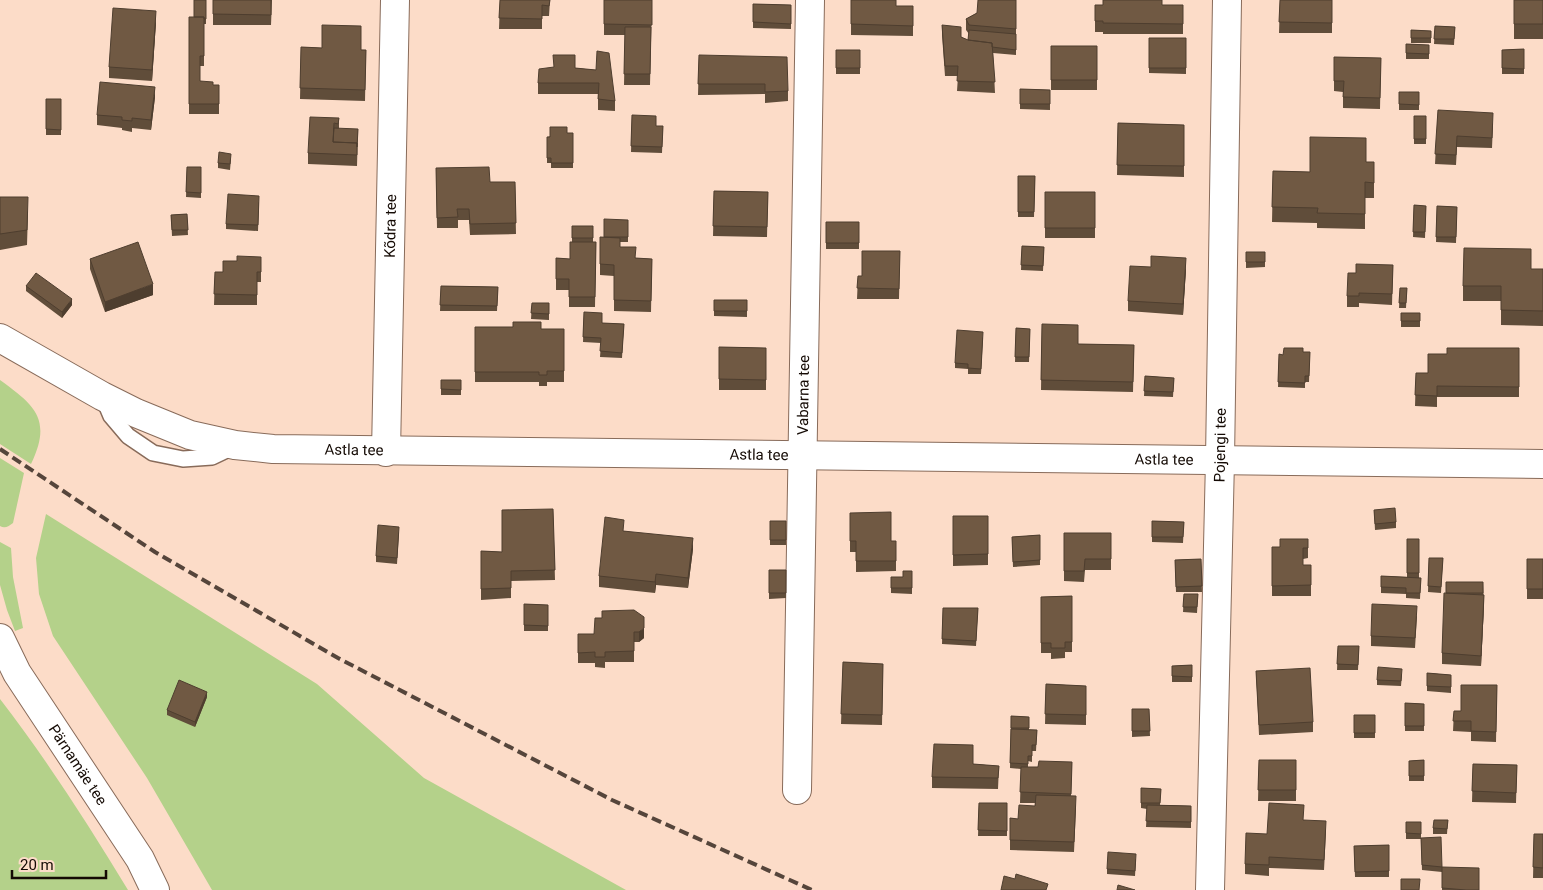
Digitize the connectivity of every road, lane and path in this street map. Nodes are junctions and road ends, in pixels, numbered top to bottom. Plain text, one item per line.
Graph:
1 (395, 0) edge
2 (810, 0) edge
3 (1228, 0) edge
4 (0, 338) edge
5 (386, 452) junction
6 (803, 456) junction
7 (1220, 460) junction
8 (1543, 464) edge
9 (0, 638) edge
10 (797, 790) dead end
11 (155, 890) edge
12 (1210, 890) edge

1 - 5 street, Kõdra tee
2 - 6 street, Vabarna tee
3 - 7 street, Pojengi tee
4 - 5 street, Astla tee
5 - 6 street, Astla tee
6 - 7 street, Astla tee
6 - 10 street, Vabarna tee
7 - 8 street, Astla tee
7 - 12 street, Pojengi tee
9 - 11 street, Pärnamäe tee

